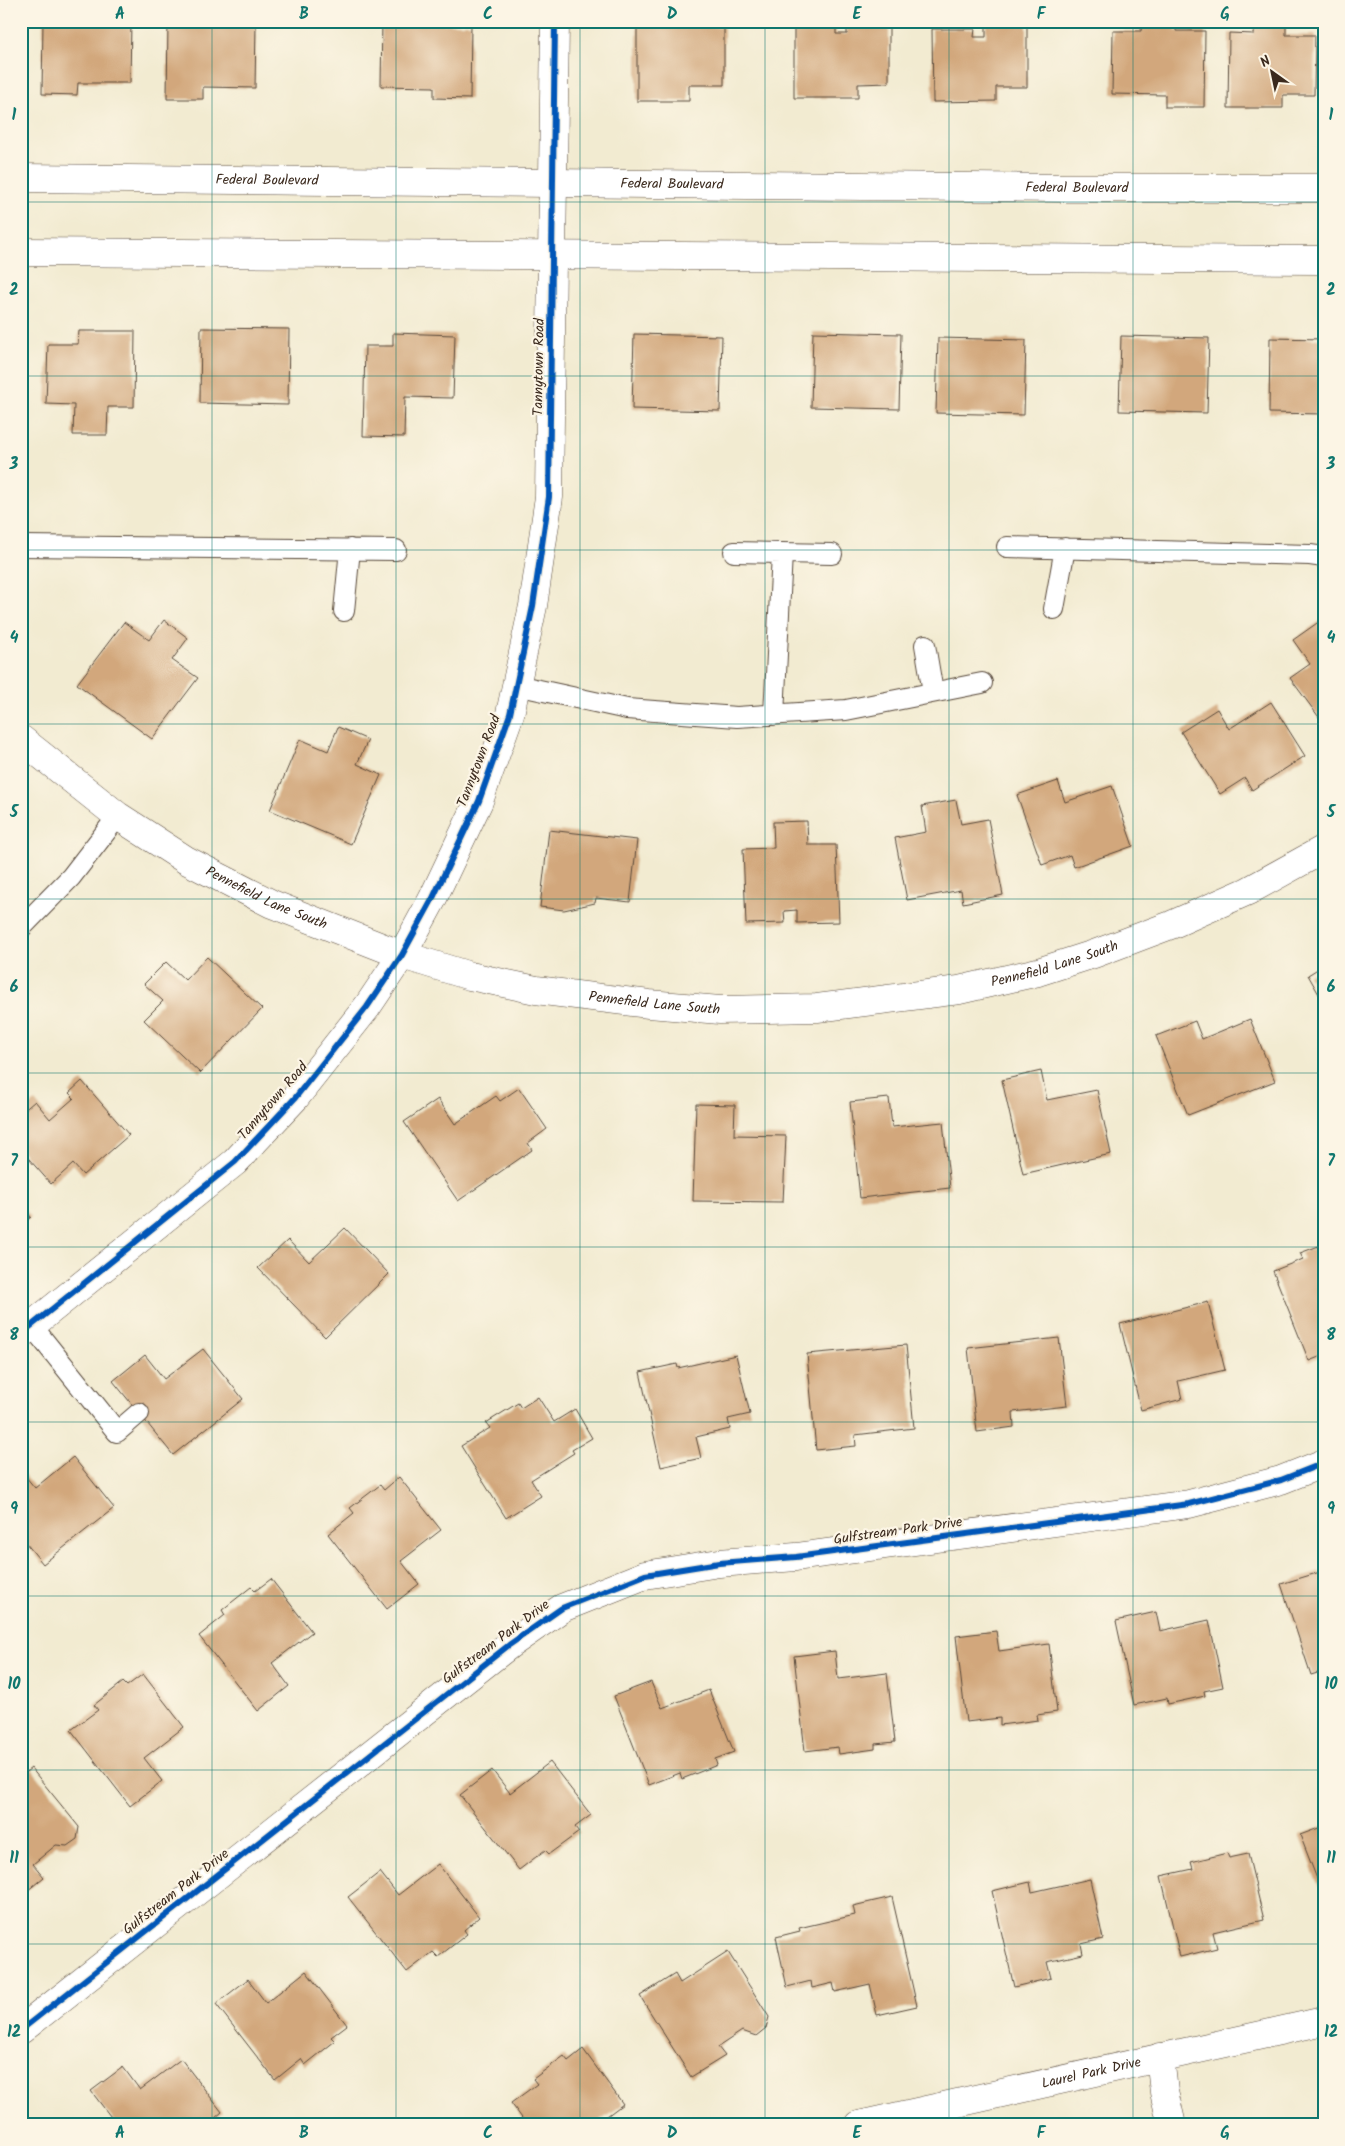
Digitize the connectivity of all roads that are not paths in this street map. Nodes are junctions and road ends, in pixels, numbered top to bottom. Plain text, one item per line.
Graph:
1 (555, 21) edge
2 (21, 178) edge
3 (554, 183) junction
4 (1324, 188) edge
5 (21, 252) edge
6 (553, 256) junction
7 (1324, 260) edge
8 (21, 546) edge
9 (1007, 548) dead end
10 (1065, 548) junction
11 (350, 550) junction
12 (396, 550) dead end
13 (734, 552) dead end
14 (782, 553) junction
15 (832, 554) dead end
16 (1324, 557) edge
17 (1054, 609) dead end
18 (344, 611) dead end
19 (925, 645) dead end
20 (982, 683) dead end
21 (516, 685) junction
22 (933, 692) junction
23 (774, 715) junction
24 (21, 739) edge
25 (118, 816) junction
26 (1324, 849) edge
27 (21, 928) edge
28 (402, 955) junction
29 (27, 1330) edge
30 (139, 1413) dead end
31 (1324, 1463) edge
32 (1324, 2021) edge
33 (21, 2030) edge
34 (1160, 2056) junction
35 (859, 2125) edge
36 (1172, 2125) edge

1 - 3 street, Tannytown Road
2 - 3 street, Federal Boulevard
3 - 4 street, Federal Boulevard
3 - 6 street, Tannytown Road
5 - 6 street
6 - 7 street
6 - 21 street, Tannytown Road
8 - 11 lane
9 - 10 lane
10 - 16 lane
10 - 17 lane
11 - 12 lane
11 - 18 lane
13 - 14 lane
14 - 15 lane
14 - 23 lane
19 - 22 lane
20 - 22 lane
21 - 23 lane
21 - 28 street, Tannytown Road
22 - 23 lane
24 - 25 street, Pennefield Lane South
25 - 27 lane
25 - 28 street, Pennefield Lane South
26 - 28 street, Pennefield Lane South
28 - 29 street, Tannytown Road
29 - 30 lane
31 - 33 street, Gulfstream Park Drive
32 - 34 street, Laurel Park Drive
34 - 35 street, Laurel Park Drive
34 - 36 street

